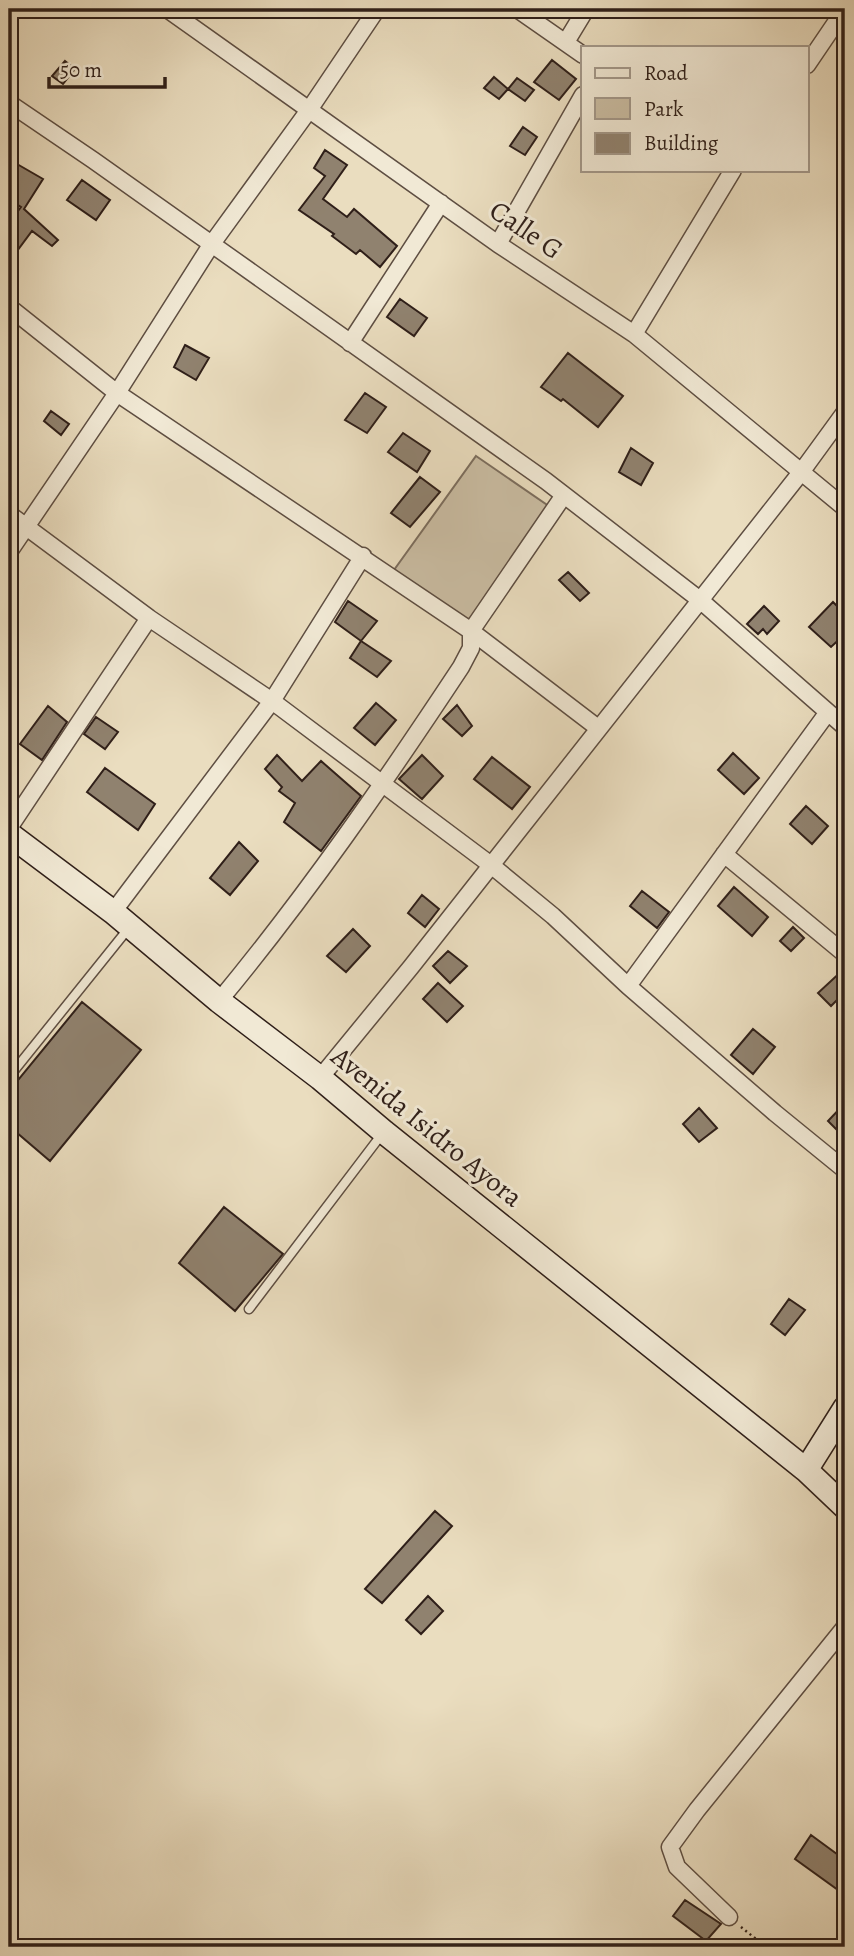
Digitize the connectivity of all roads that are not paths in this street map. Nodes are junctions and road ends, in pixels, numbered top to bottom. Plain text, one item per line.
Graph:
1 (167, 9) edge
2 (377, 9) edge
3 (517, 9) edge
4 (586, 9) edge
5 (838, 12) edge
6 (566, 42) junction
7 (581, 53) edge
8 (808, 63) edge
9 (581, 99) edge
10 (9, 103) edge
11 (309, 110) junction
12 (732, 172) edge
13 (441, 204) junction
14 (498, 244) junction
15 (211, 245) junction
16 (9, 307) edge
17 (634, 334) junction
18 (350, 343) junction
19 (117, 393) junction
20 (845, 412) edge
21 (802, 471) junction
22 (565, 495) junction
23 (845, 508) edge
24 (9, 514) edge
25 (26, 526) junction
26 (9, 552) edge
27 (363, 556) junction
28 (700, 600) junction
29 (149, 618) junction
30 (471, 631) junction
31 (272, 701) junction
32 (828, 712) junction
33 (845, 727) edge
34 (598, 728) junction
35 (383, 785) junction
36 (9, 828) edge
37 (9, 834) edge
38 (724, 854) junction
39 (491, 865) junction
40 (121, 919) junction
41 (845, 954) edge
42 (628, 986) junction
43 (219, 1001) junction
44 (9, 1077) edge
45 (320, 1078) junction
46 (384, 1132) junction
47 (845, 1170) edge
48 (249, 1309) dead end
49 (845, 1408) edge
50 (806, 1469) junction
51 (845, 1507) edge
52 (845, 1627) edge
53 (729, 1917) road end

1 - 11 street, Calle G
2 - 11 street
3 - 6 street
4 - 6 street
5 - 8 street
6 - 7 street
9 - 14 street
10 - 15 street
11 - 13 street, Calle G
11 - 15 street
12 - 17 street
13 - 14 street, Calle G
13 - 18 street
14 - 17 street, Calle G
15 - 18 street
15 - 19 street
16 - 19 street
17 - 21 street, Calle G
18 - 22 street
19 - 25 street
19 - 27 street
20 - 21 street
21 - 23 street, Calle G
21 - 28 street
22 - 28 street
22 - 30 street
24 - 25 street
25 - 26 street
25 - 29 street
27 - 30 street
27 - 31 street
28 - 32 street
28 - 34 street
29 - 31 street
29 - 36 street
30 - 34 street
30 - 35 street
31 - 35 street
31 - 40 street
32 - 33 street
32 - 38 street
34 - 39 street
35 - 39 street
35 - 43 street
37 - 40 street, Avenida Isidro Ayora
38 - 41 street
38 - 42 street
39 - 42 street
39 - 45 street
40 - 43 street, Avenida Isidro Ayora
40 - 44 lane
42 - 47 street
43 - 45 street, Avenida Isidro Ayora
45 - 46 street, Avenida Isidro Ayora
46 - 48 lane
46 - 50 street, Avenida Isidro Ayora
49 - 50 street
50 - 51 street, Avenida Isidro Ayora
52 - 53 street

